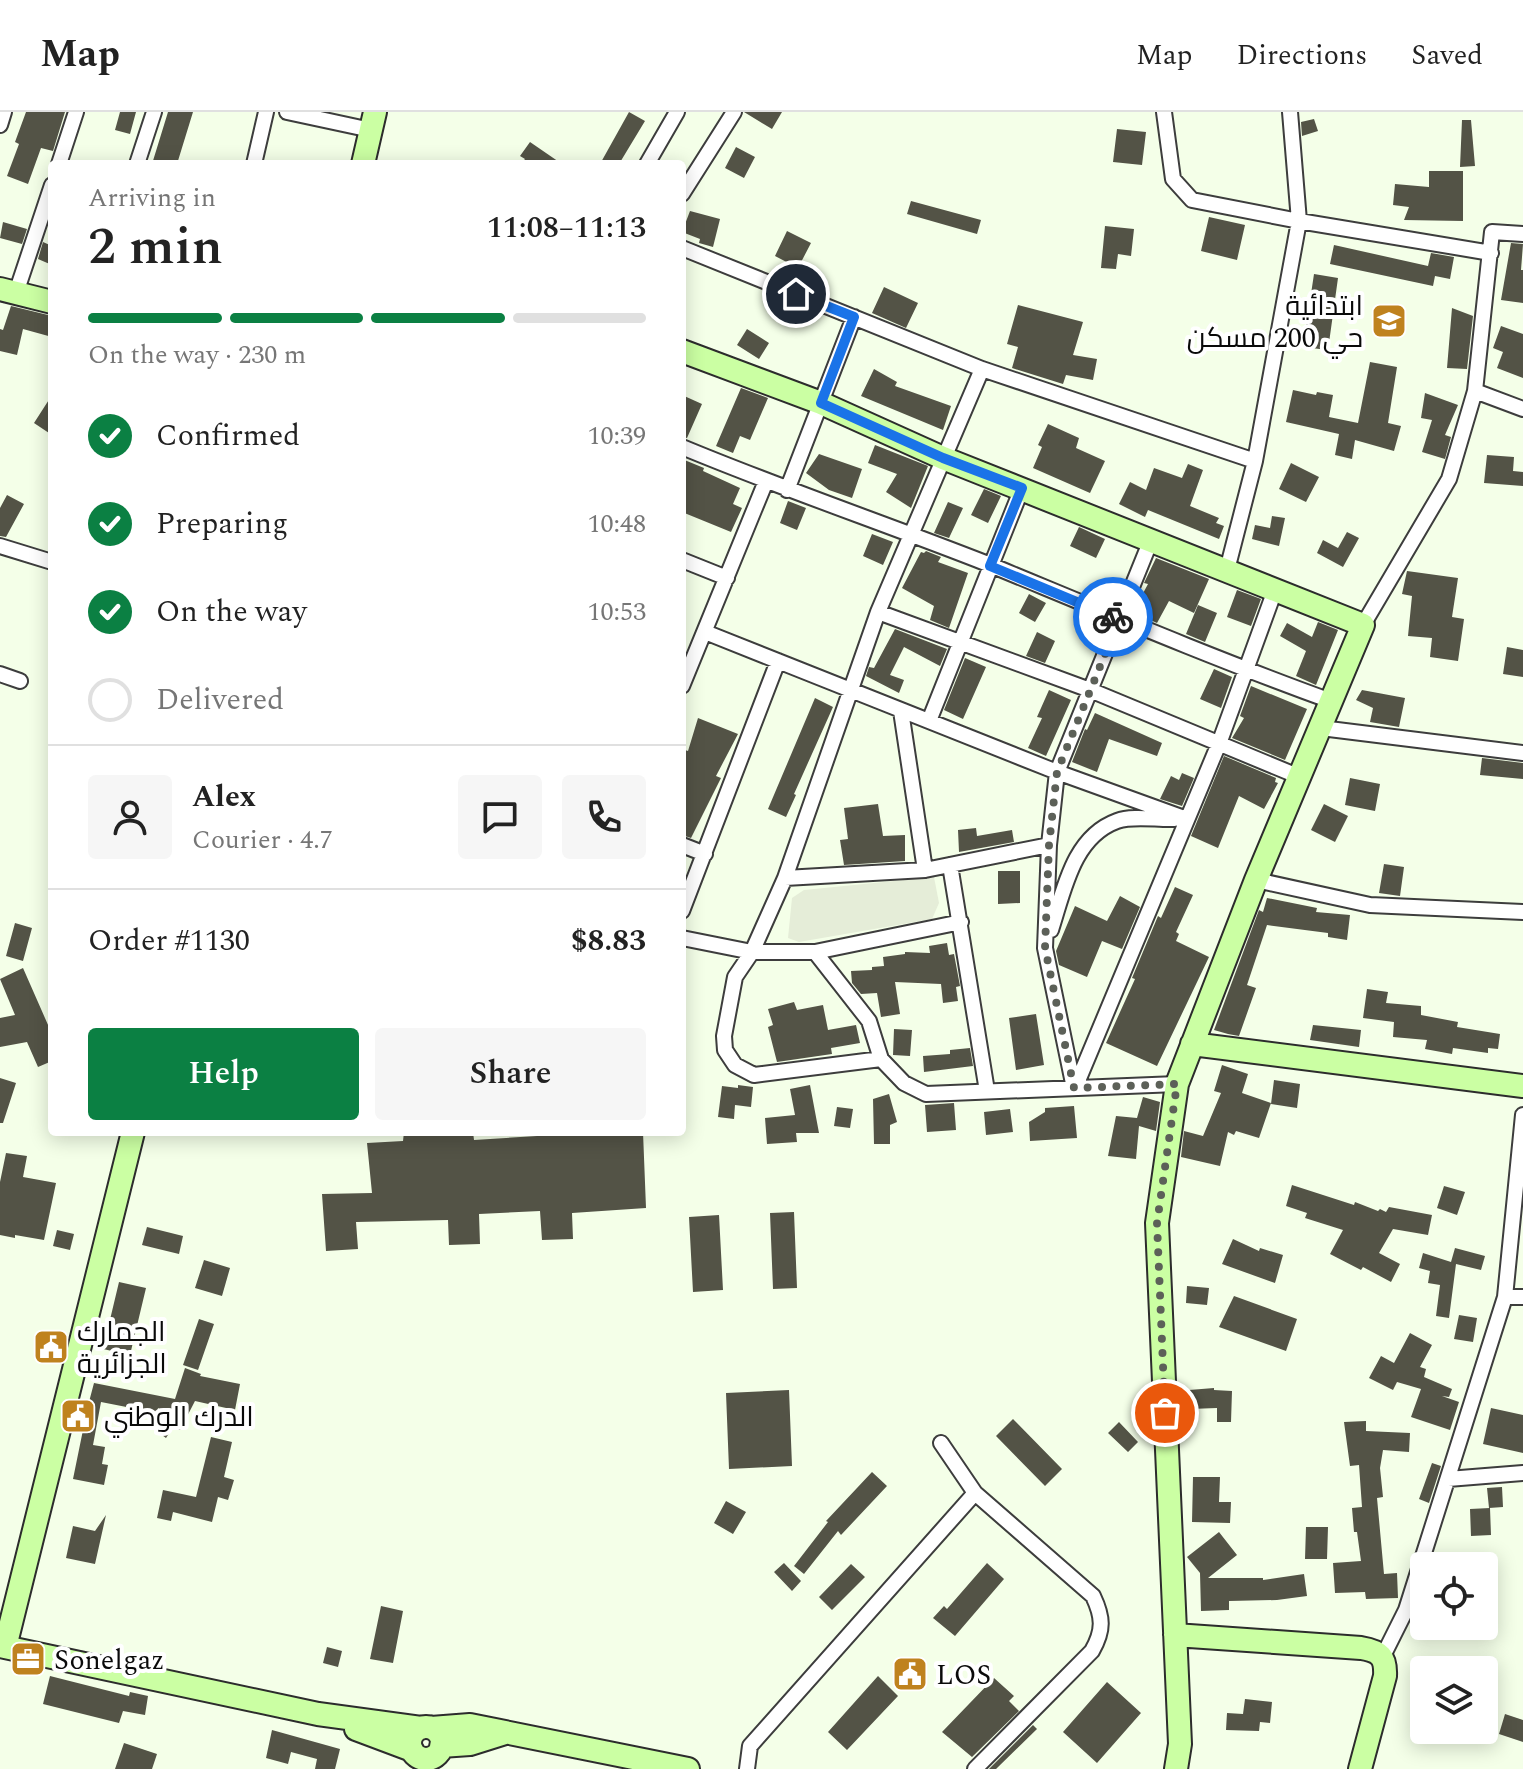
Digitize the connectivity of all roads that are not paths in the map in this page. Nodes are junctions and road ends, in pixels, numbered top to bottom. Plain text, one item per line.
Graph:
1 (4, 112) edge
2 (76, 112) edge
3 (154, 112) edge
4 (266, 112) edge
5 (287, 112) edge
6 (677, 112) edge
7 (734, 112) edge
8 (1164, 112) edge
9 (1290, 112) edge
10 (373, 121) edge
11 (0, 125) edge
12 (60, 160) edge
13 (138, 160) edge
14 (255, 160) edge
15 (364, 160) edge
16 (649, 160) edge
17 (686, 188) edge
18 (48, 195) edge
19 (1299, 221) junction
20 (1523, 234) edge
21 (686, 250) edge
22 (1491, 253) junction
23 (8, 291) edge
24 (48, 301) edge
25 (854, 317) junction
26 (686, 352) edge
27 (982, 369) junction
28 (1475, 391) junction
29 (821, 403) junction
30 (1523, 409) edge
31 (686, 449) edge
32 (943, 458) junction
33 (1255, 461) junction
34 (766, 481) junction
35 (1022, 488) junction
36 (787, 490) junction
37 (910, 534) junction
38 (1151, 540) junction
39 (0, 546) edge
40 (48, 561) edge
41 (686, 562) edge
42 (990, 566) junction
43 (1227, 570) junction
44 (727, 578) junction
45 (1275, 590) junction
46 (878, 612) junction
47 (1119, 620) junction
48 (1363, 625) junction
49 (705, 632) junction
50 (959, 642) junction
51 (778, 661) junction
52 (686, 666) edge
53 (1247, 670) junction
54 (0, 674) edge
55 (20, 681) dead end
56 (851, 690) junction
57 (1090, 690) junction
58 (1331, 701) junction
59 (901, 711) junction
60 (929, 721) junction
61 (1321, 728) junction
62 (1220, 741) junction
63 (1523, 753) edge
64 (1057, 772) junction
65 (1300, 777) junction
66 (1187, 819) junction
67 (1049, 845) junction
68 (686, 847) edge
69 (705, 854) junction
70 (950, 865) junction
71 (925, 870) junction
72 (785, 878) junction
73 (1256, 880) junction
74 (686, 901) edge
75 (1523, 912) edge
76 (961, 922) junction
77 (686, 939) edge
78 (1045, 948) junction
79 (752, 952) junction
80 (815, 952) junction
81 (1192, 1044) junction
82 (881, 1059) junction
83 (1177, 1084) junction
84 (1523, 1086) edge
85 (1074, 1088) junction
86 (987, 1091) junction
87 (1523, 1115) edge
88 (132, 1136) edge
89 (1505, 1297) junction
90 (1523, 1297) edge
91 (941, 1443) dead end
92 (1523, 1473) edge
93 (1448, 1479) junction
94 (975, 1493) junction
95 (1175, 1635) junction
96 (3, 1646) edge
97 (1383, 1656) junction
98 (426, 1750) edge
99 (688, 1769) edge
100 (747, 1769) edge
101 (975, 1769) edge
102 (1176, 1769) edge
103 (1360, 1769) edge

1 - 11 street
2 - 12 street
3 - 13 street
4 - 14 street
5 - 10 street
6 - 16 street
7 - 17 street
8 - 19 street
9 - 19 street
10 - 15 street
18 - 23 street
19 - 22 street
19 - 33 street
20 - 22 street
21 - 25 street
22 - 28 street
23 - 24 street
25 - 27 street
25 - 29 street
26 - 29 street
27 - 32 street
27 - 33 street
28 - 30 street
28 - 48 street
29 - 32 street
29 - 36 street
31 - 34 street
32 - 35 street
32 - 37 street
33 - 43 street
34 - 36 street
34 - 44 street
35 - 38 street
35 - 42 street
36 - 37 street
37 - 42 street
37 - 46 street
38 - 43 street
38 - 47 street
39 - 40 street
41 - 44 street
42 - 47 street
42 - 50 street
43 - 45 street
44 - 49 street
45 - 48 street
45 - 53 street
46 - 50 street
46 - 56 street
47 - 53 street
47 - 57 street
48 - 58 street
49 - 51 street
49 - 52 street
50 - 57 street
50 - 60 street
51 - 56 street
51 - 69 street
53 - 58 street
53 - 62 street
54 - 55 street
56 - 59 street
56 - 72 street
57 - 62 street
57 - 64 street
58 - 61 street
59 - 60 street
59 - 71 street
60 - 64 street
61 - 63 street
61 - 65 street
62 - 65 street
62 - 66 street
64 - 66 street
64 - 67 street
65 - 73 street
66 - 78 street
66 - 85 street
67 - 70 street
67 - 78 street
68 - 69 street
69 - 74 street
70 - 71 street
70 - 76 street
71 - 72 street
72 - 79 street
73 - 75 street
73 - 81 street
76 - 80 street
76 - 86 street
77 - 79 street
78 - 85 street
79 - 80 street
79 - 82 street
80 - 82 street
81 - 83 street
81 - 84 street
82 - 86 street
83 - 85 street
83 - 95 street
85 - 86 street
87 - 89 street
88 - 96 street
89 - 90 street
89 - 93 street
91 - 94 street
92 - 93 street
93 - 97 street
94 - 100 street
94 - 101 street
95 - 97 street
95 - 102 street
96 - 98 street
97 - 103 street
98 - 99 street

